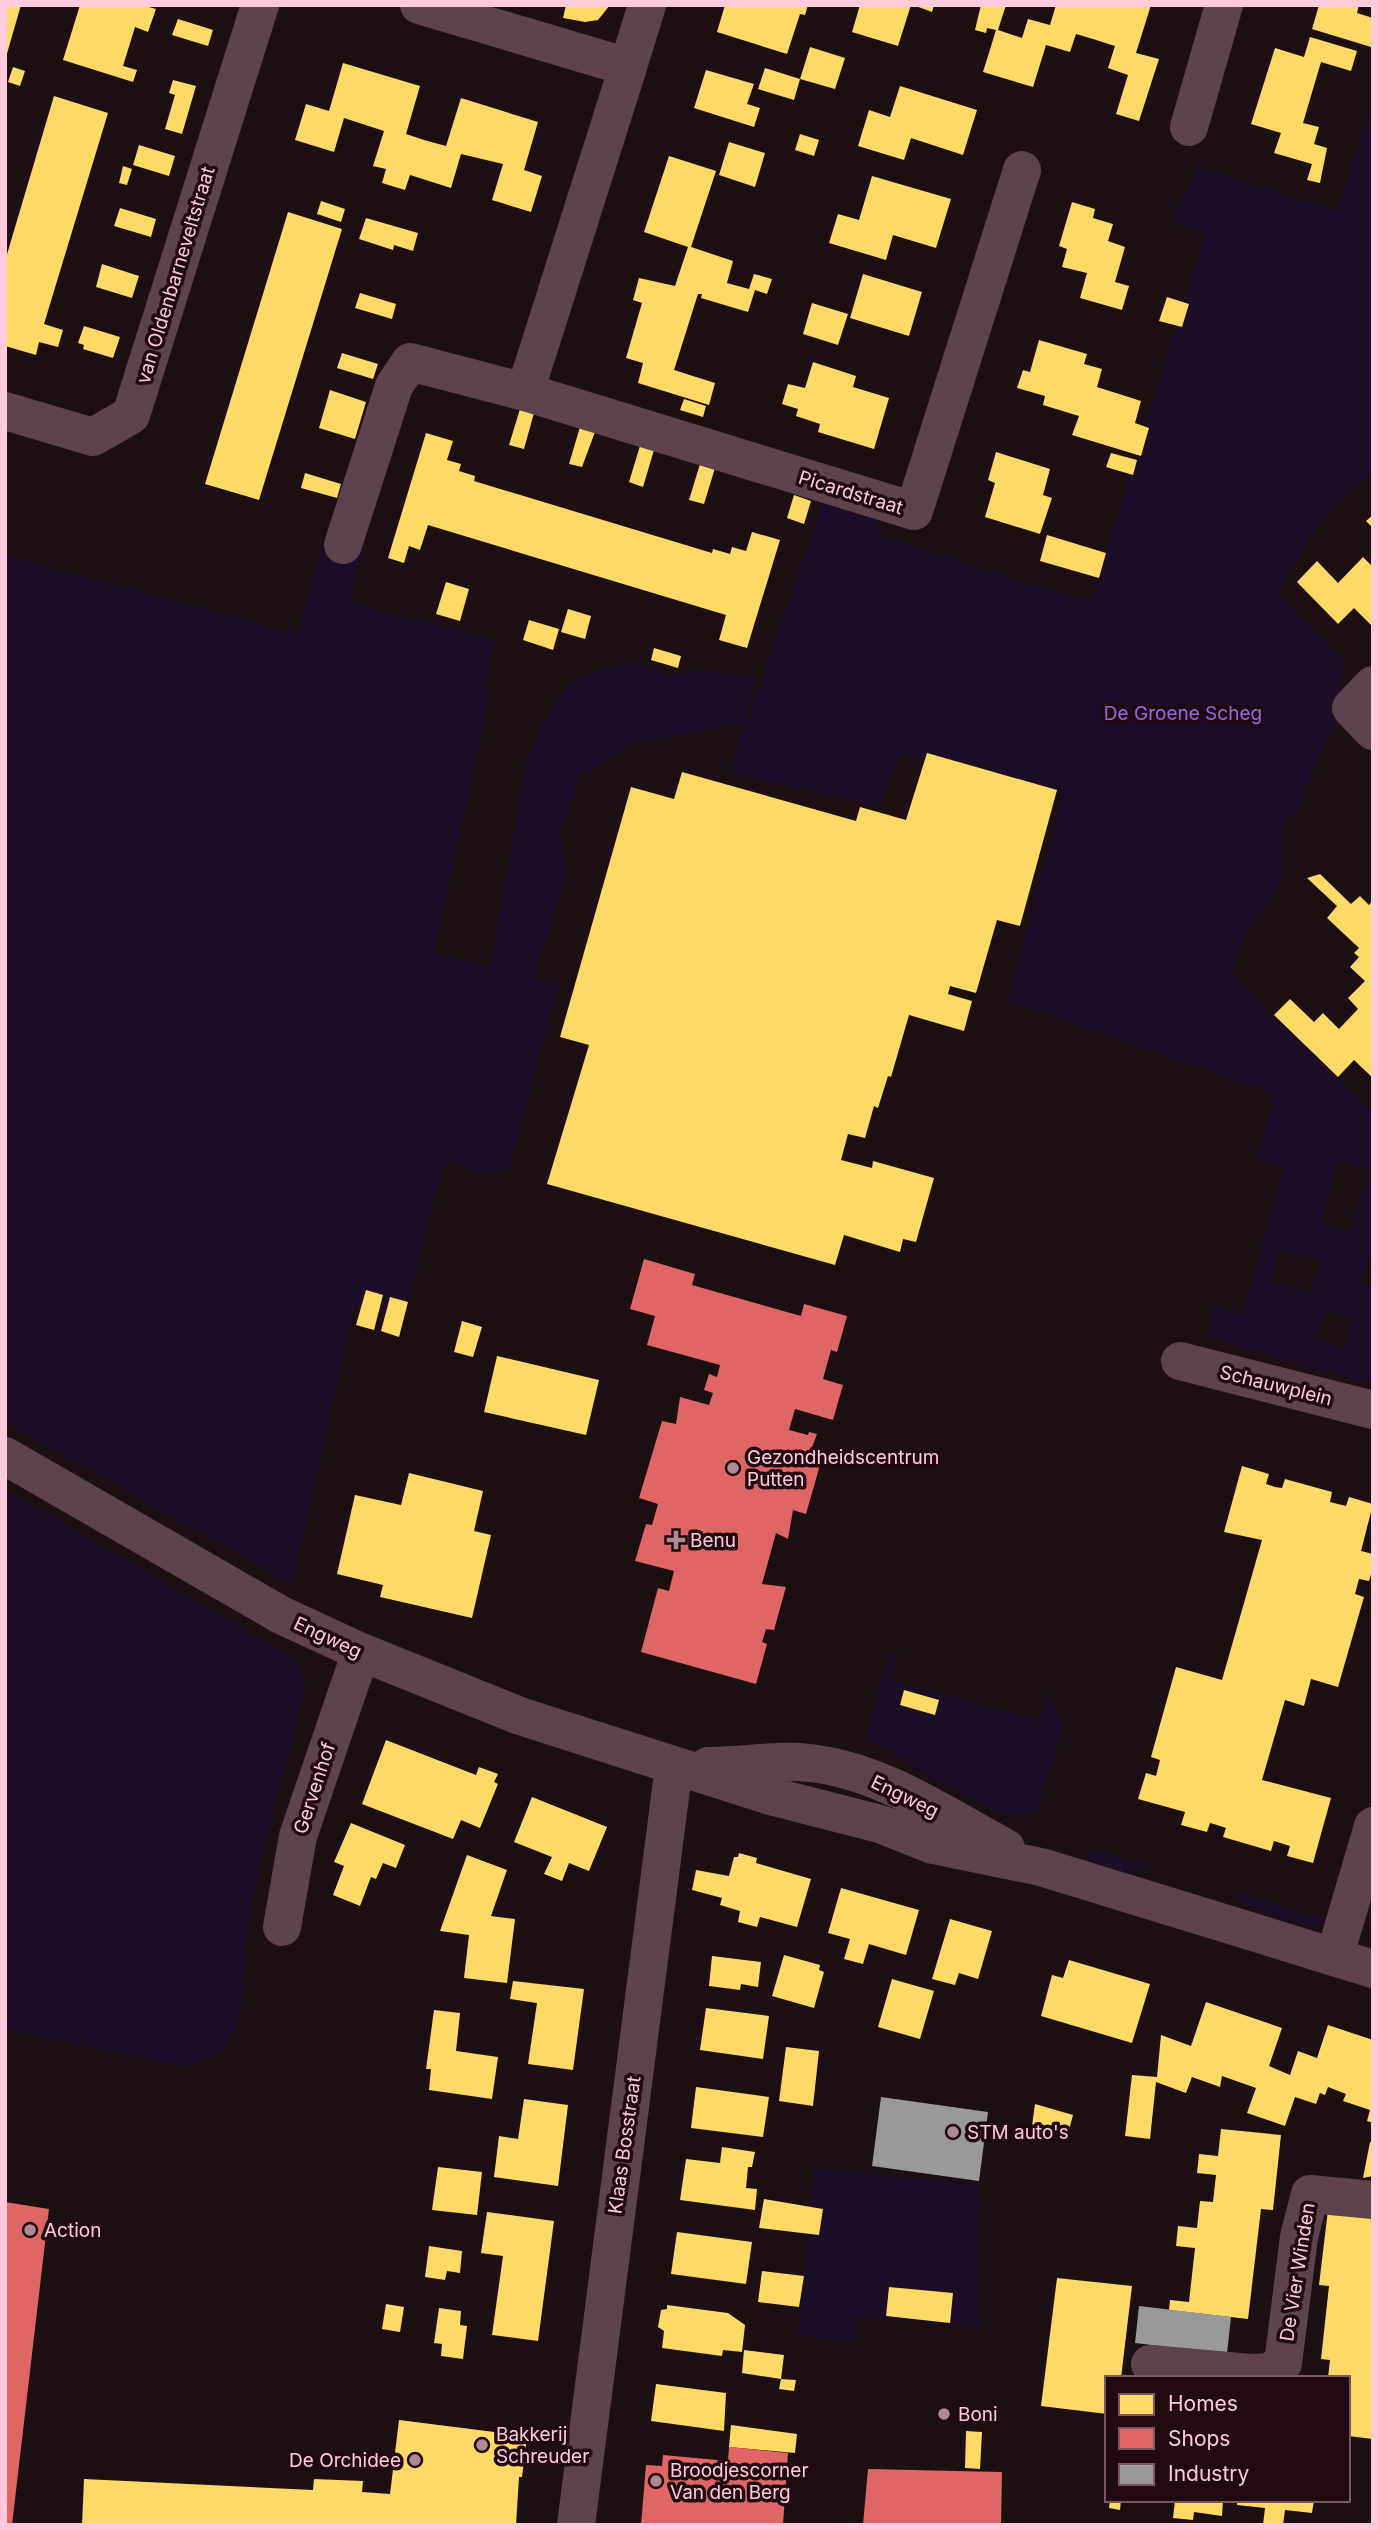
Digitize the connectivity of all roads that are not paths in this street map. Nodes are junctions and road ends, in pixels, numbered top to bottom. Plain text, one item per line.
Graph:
1 (260, 5) edge
2 (419, 5) edge
3 (647, 5) edge
4 (1224, 5) edge
5 (628, 67) junction
6 (1189, 127) dead end
7 (1022, 170) dead end
8 (525, 393) junction
9 (5, 411) edge
10 (343, 545) dead end
11 (1373, 685) edge
12 (1373, 731) edge
13 (1180, 1361) dead end
14 (1373, 1409) edge
15 (5, 1456) edge
16 (360, 1653) junction
17 (674, 1766) junction
18 (1373, 1826) edge
19 (282, 1927) dead end
20 (1335, 1955) junction
21 (1373, 1969) edge
22 (1373, 2200) edge
23 (1150, 2364) dead end
24 (576, 2525) edge

1 - 9 street, van Oldenbarneveltstraat
2 - 5 street
3 - 5 street
4 - 6 street
5 - 8 street
7 - 8 street, Picardstraat
8 - 10 street, Picardstraat
11 - 12 street
13 - 14 street, Schauwplein
15 - 16 street, Engweg
16 - 17 street, Engweg
16 - 19 street, Gervenhof
17 - 20 street, Engweg
17 - 24 street, Klaas Bosstraat
18 - 20 street
20 - 21 street, Engweg
22 - 23 street, De Vier Winden

